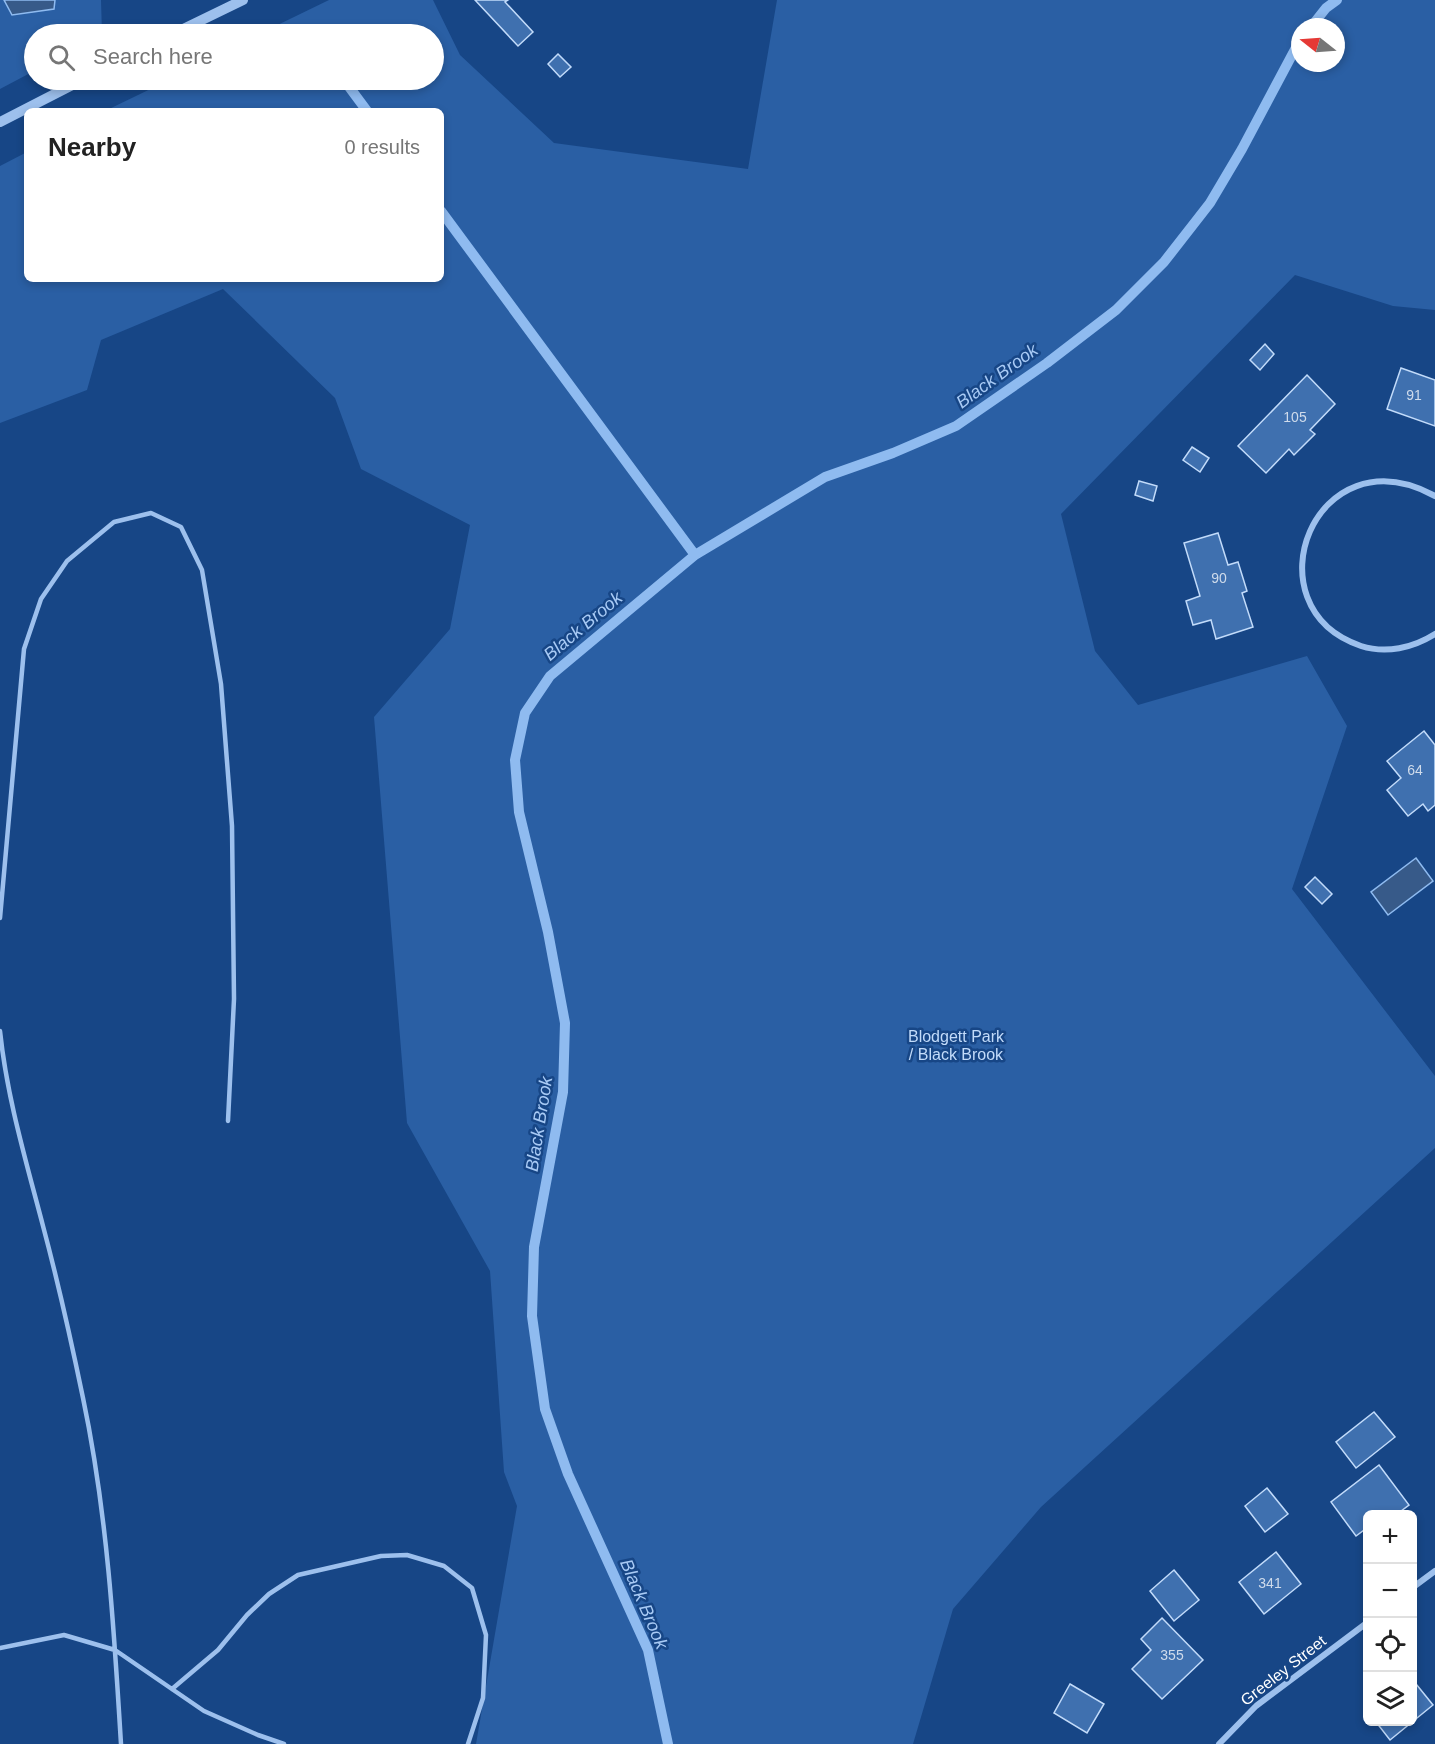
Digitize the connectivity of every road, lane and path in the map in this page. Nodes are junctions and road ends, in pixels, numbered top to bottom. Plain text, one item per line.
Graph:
1 (243, 0) edge
2 (194, 24) edge
3 (62, 90) edge
4 (27, 108) edge
5 (24, 110) edge
6 (0, 122) edge
7 (1435, 496) edge
8 (1434, 635) edge
9 (0, 918) edge
10 (0, 1031) edge
11 (228, 1121) dead end
12 (1435, 1571) edge
13 (1417, 1585) edge
14 (1363, 1626) edge
15 (0, 1648) edge
16 (115, 1650) junction
17 (172, 1689) junction
18 (121, 1744) edge
19 (284, 1744) edge
20 (468, 1744) edge
21 (1219, 1744) edge

1 - 2 street
3 - 4 street
5 - 6 street
7 - 8 street
9 - 11 lane
10 - 16 lane
12 - 13 street
14 - 21 street, Greeley Street
15 - 16 lane
16 - 17 lane
16 - 18 lane
17 - 19 lane
17 - 20 lane

